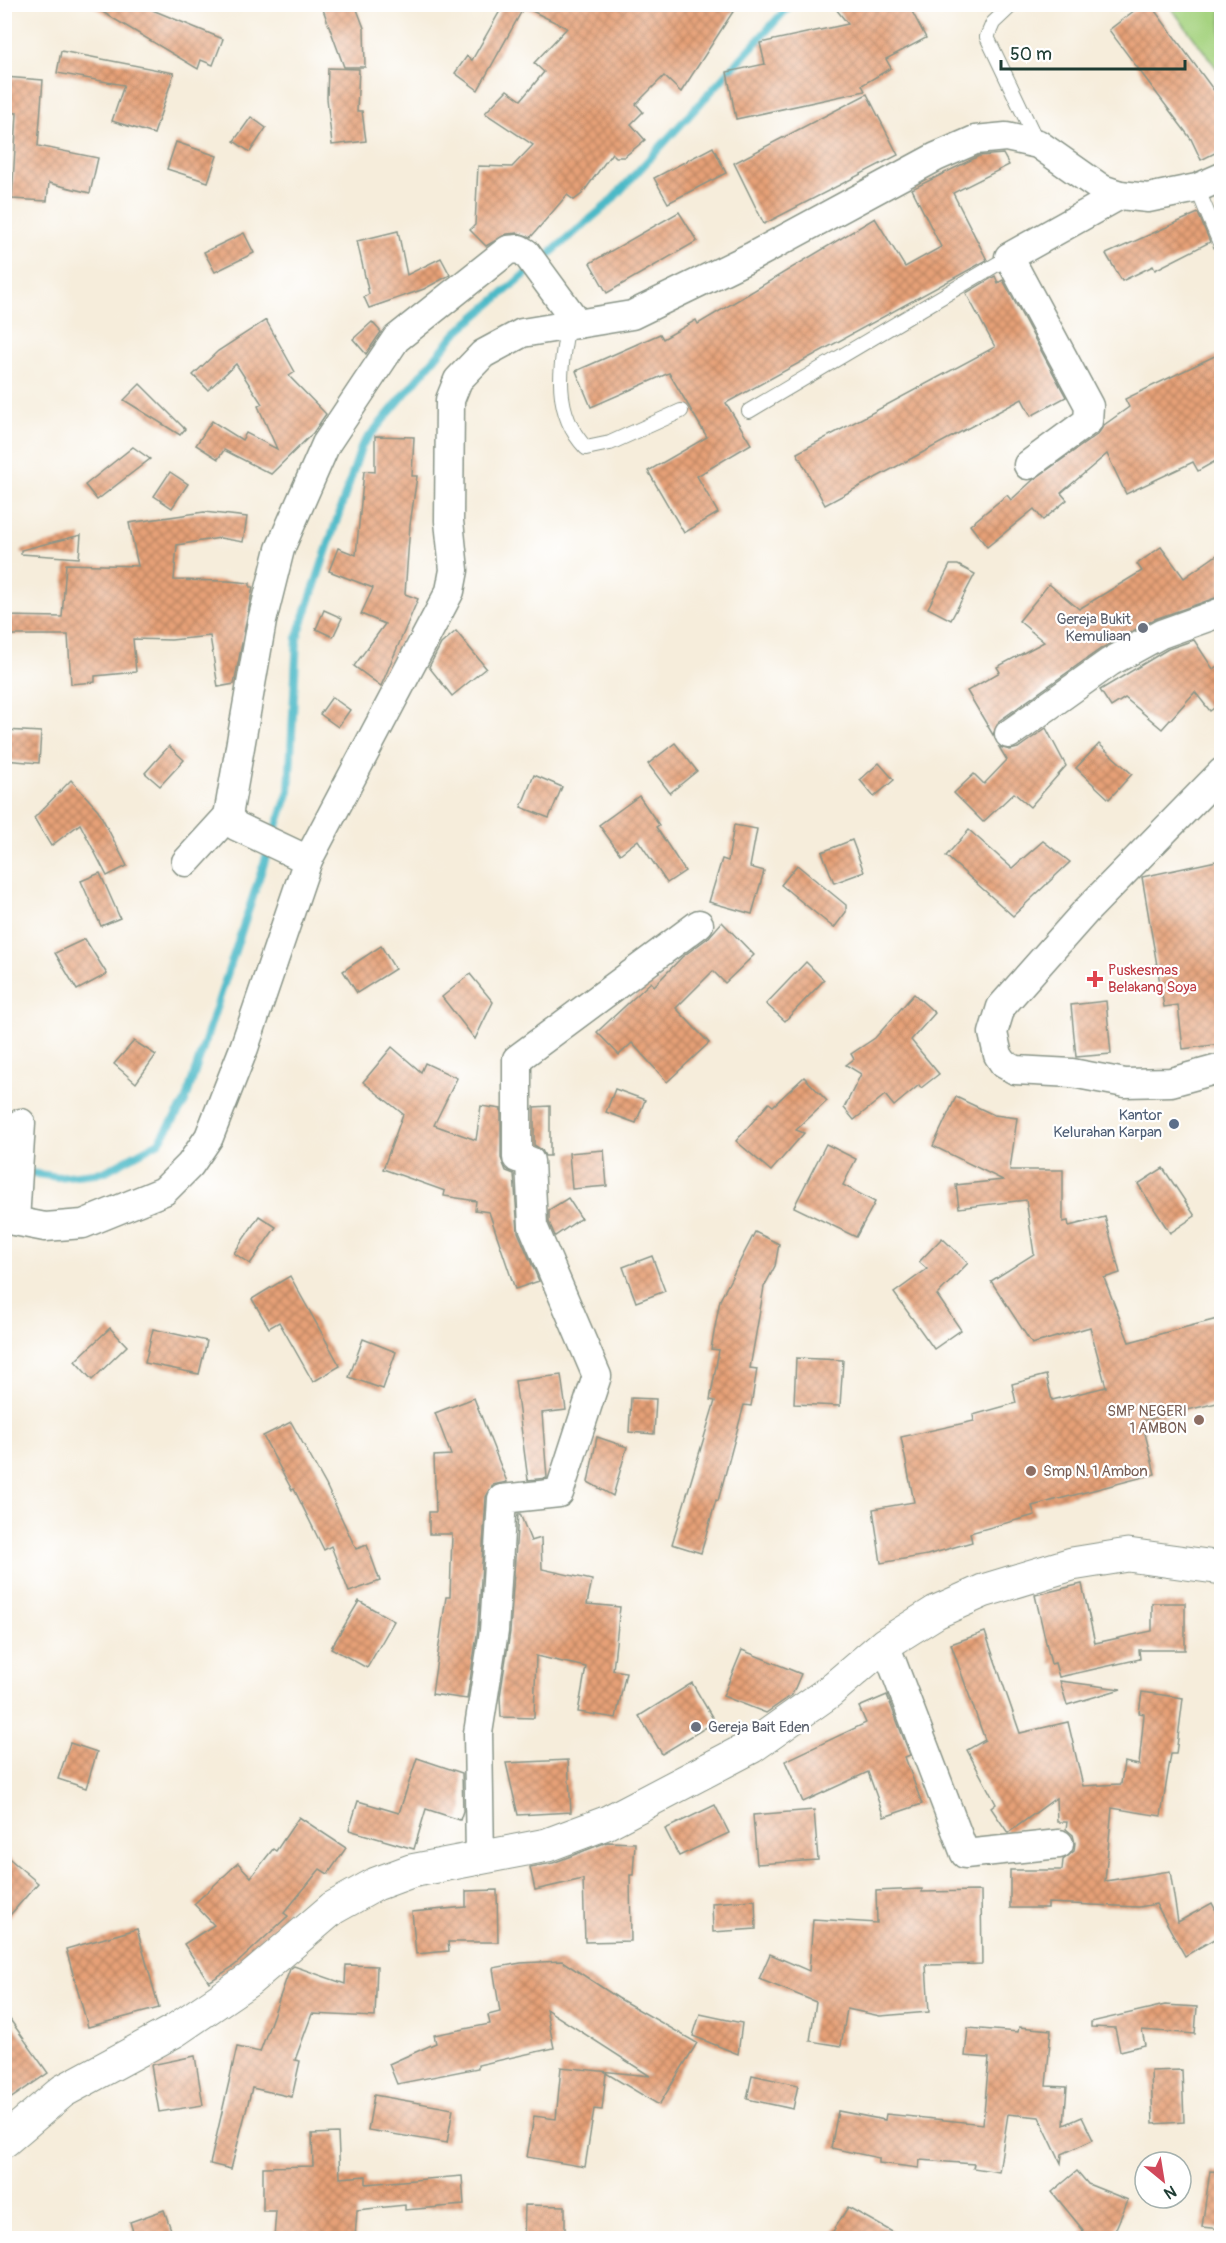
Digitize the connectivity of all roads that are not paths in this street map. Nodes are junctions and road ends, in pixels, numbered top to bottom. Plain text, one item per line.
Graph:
1 (1013, 4) edge
2 (1038, 144) junction
3 (1209, 182) edge
4 (1120, 195) junction
5 (1221, 248) edge
6 (1009, 257) junction
7 (573, 324) junction
8 (681, 411) dead end
9 (749, 411) dead end
10 (1028, 465) dead end
11 (1221, 612) edge
12 (1009, 734) dead end
13 (1221, 772) edge
14 (234, 822) junction
15 (299, 855) junction
16 (186, 861) dead end
17 (699, 924) dead end
18 (1221, 1068) edge
19 (21, 1123) dead end
20 (10, 1220) edge
21 (1221, 1568) edge
22 (885, 1644) junction
23 (1059, 1844) dead end
24 (480, 1858) junction
25 (4, 2141) edge

1 - 2 lane
2 - 4 street
2 - 7 street
3 - 4 street
3 - 5 lane
4 - 6 street
6 - 9 lane
6 - 10 street
7 - 8 lane
7 - 14 street
7 - 15 street
11 - 12 street
13 - 18 street
14 - 15 street
14 - 16 street
15 - 20 street
17 - 24 street
19 - 20 street
21 - 22 street
22 - 23 street
22 - 24 street
24 - 25 street

